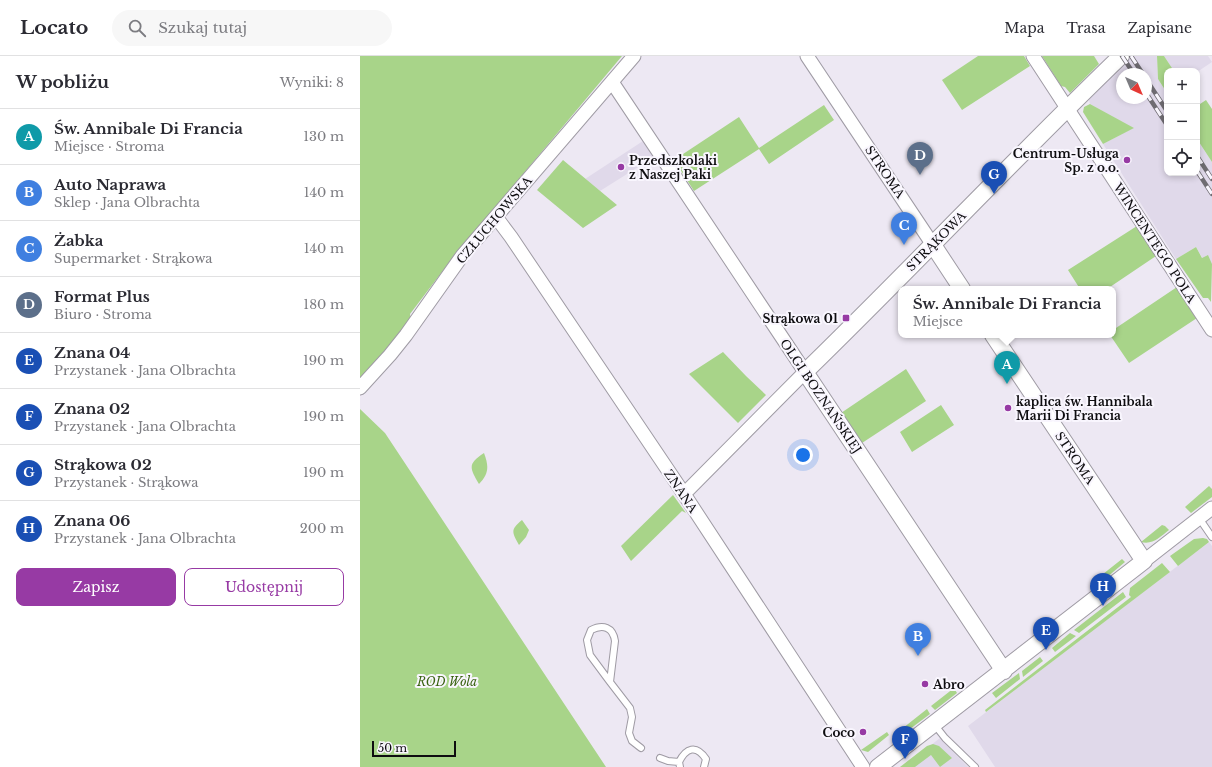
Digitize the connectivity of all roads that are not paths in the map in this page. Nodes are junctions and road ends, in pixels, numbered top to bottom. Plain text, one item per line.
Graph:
1 (634, 56) edge
2 (807, 56) edge
3 (1033, 56) edge
4 (1121, 56) edge
5 (612, 82) junction
6 (1067, 108) junction
7 (496, 217) junction
8 (933, 245) junction
9 (960, 286) edge
10 (1212, 330) edge
11 (995, 338) edge
12 (805, 372) junction
13 (360, 388) edge
14 (684, 494) junction
15 (1212, 508) edge
16 (1199, 518) junction
17 (1212, 537) edge
18 (1144, 561) junction
19 (1004, 670) junction
20 (610, 682) junction
21 (934, 724) junction
22 (640, 748) dead end
23 (660, 758) dead end
24 (679, 764) edge
25 (704, 767) edge
26 (863, 767) edge
27 (878, 767) edge
28 (974, 767) edge

1 - 5 street, CZŁUCHOWSKA
2 - 8 street, STROMA
3 - 6 street, WINCENTEGO POLA
4 - 6 street, STRĄKOWA
5 - 7 street, CZŁUCHOWSKA
5 - 12 street, OLGI BOZNAŃSKIEJ
6 - 8 street, STRĄKOWA
6 - 10 street, WINCENTEGO POLA
7 - 13 street, CZŁUCHOWSKA
7 - 14 street, ZNANA
8 - 9 street, STROMA
8 - 12 street, STRĄKOWA
11 - 18 street, STROMA
12 - 14 street, STRĄKOWA
12 - 19 street, OLGI BOZNAŃSKIEJ
14 - 26 street, ZNANA
15 - 16 street
16 - 17 lane
16 - 18 street
18 - 19 street
19 - 21 street
20 - 20 lane
20 - 22 lane
21 - 27 street
21 - 28 lane
23 - 24 lane
24 - 25 lane

